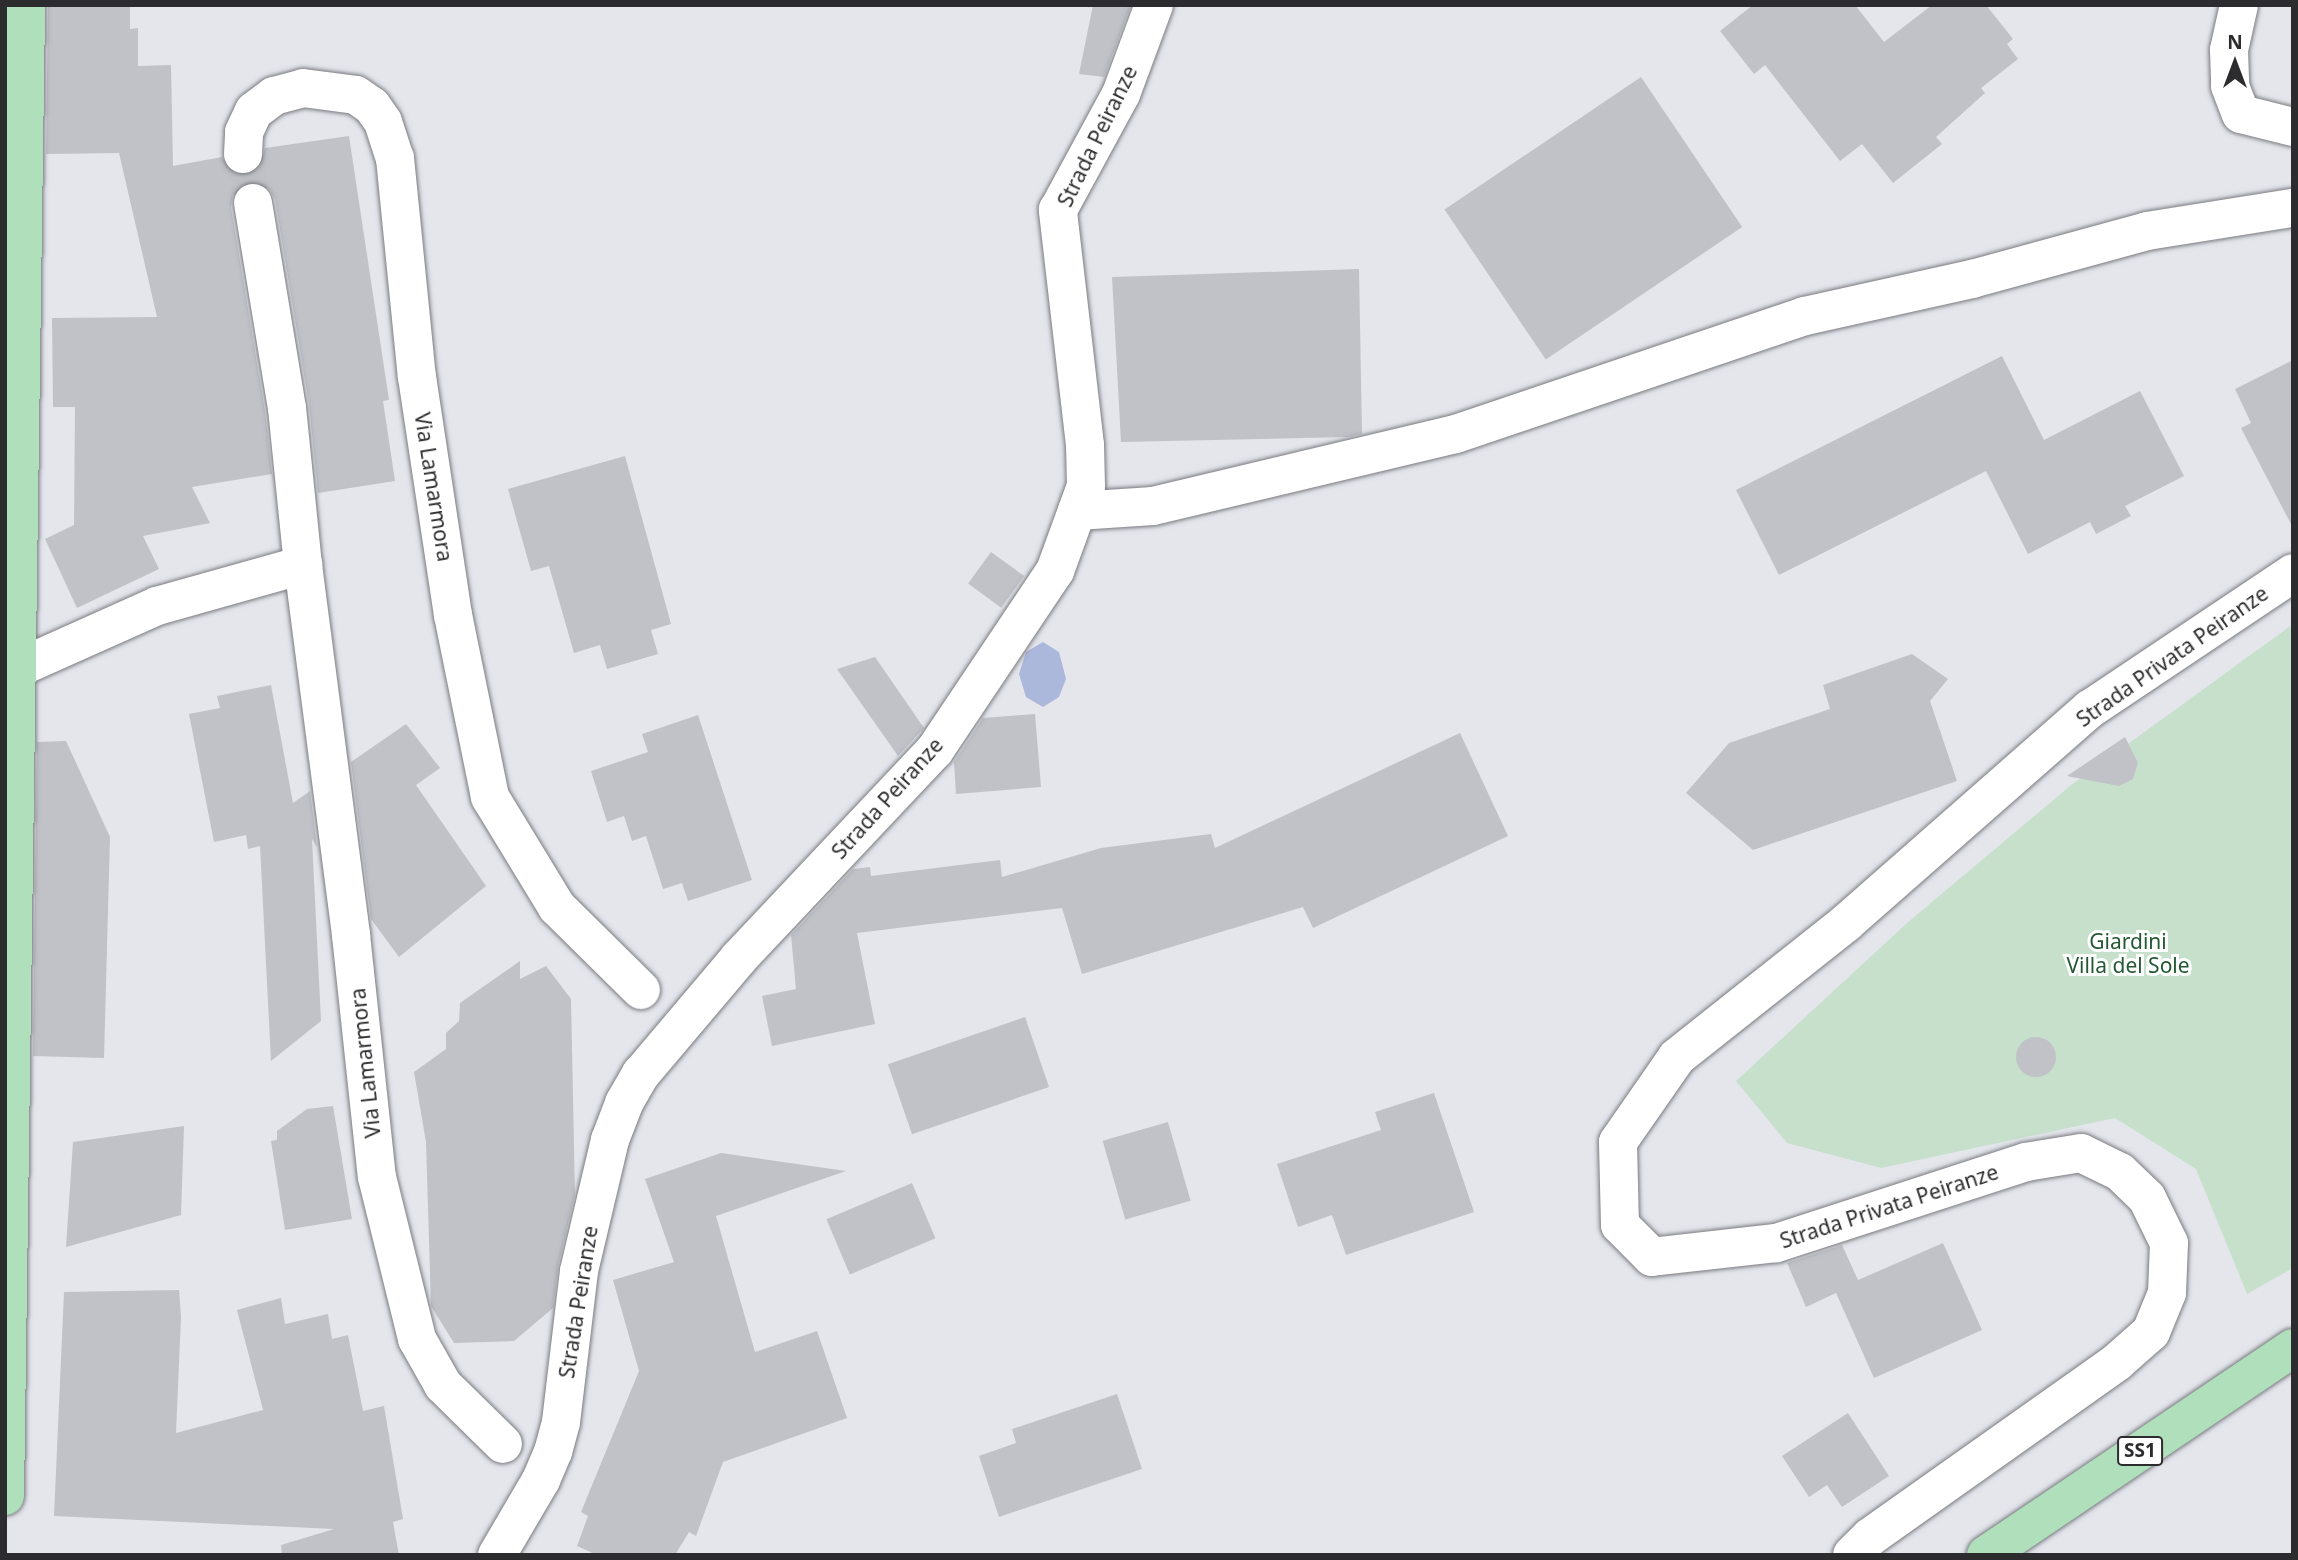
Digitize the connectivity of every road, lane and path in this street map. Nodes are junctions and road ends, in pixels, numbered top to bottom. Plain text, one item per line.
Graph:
1 (26, 5) edge
2 (1154, 5) edge
3 (2239, 5) edge
4 (2293, 127) edge
5 (243, 154) tunnel mouth
6 (253, 203) tunnel mouth
7 (2293, 208) edge
8 (1077, 511) junction
9 (303, 565) junction
10 (2293, 573) edge
11 (16, 669) junction
12 (641, 990) dead end
13 (2289, 1359) edge
14 (503, 1444) dead end
15 (6, 1476) edge
16 (497, 1555) edge
17 (1852, 1555) edge
18 (1986, 1555) edge

1 - 11 main road
2 - 8 street, Strada Peiranze
3 - 4 street
5 - 12 street, Via Lamarmora
6 - 9 street, Via Lamarmora
7 - 8 street
8 - 16 street, Strada Peiranze
9 - 11 street
9 - 14 street, Via Lamarmora
10 - 17 street, Strada Privata Peiranze
11 - 15 main road
13 - 18 main road, SS1

